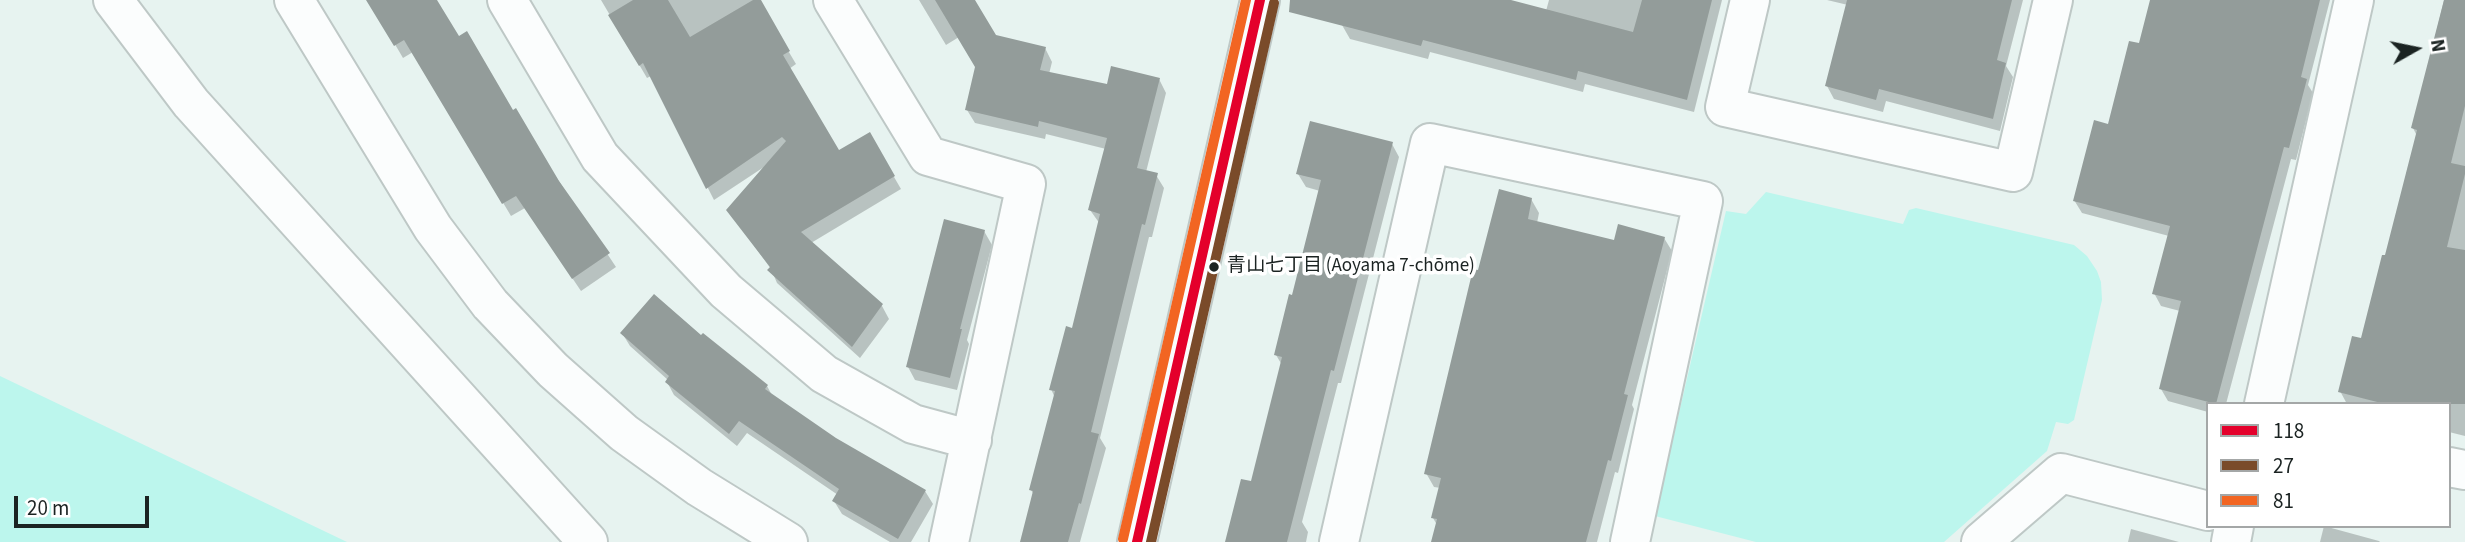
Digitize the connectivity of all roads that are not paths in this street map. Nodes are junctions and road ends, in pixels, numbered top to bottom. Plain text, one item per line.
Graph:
1 (113, 0) edge
2 (294, 0) edge
3 (507, 0) edge
4 (833, 0) edge
5 (1260, 0) edge
6 (1750, 0) edge
7 (2053, 0) edge
8 (2354, 0) edge
9 (2263, 402) edge
10 (972, 440) junction
11 (2206, 510) edge
12 (588, 542) edge
13 (788, 542) edge
14 (949, 542) edge
15 (1137, 542) edge
16 (1339, 542) edge
17 (1630, 542) edge
18 (1980, 542) edge

1 - 12 street
2 - 13 street
3 - 10 street
4 - 10 street
5 - 15 street
6 - 7 street
8 - 9 street
10 - 14 street
11 - 18 street
16 - 17 street

